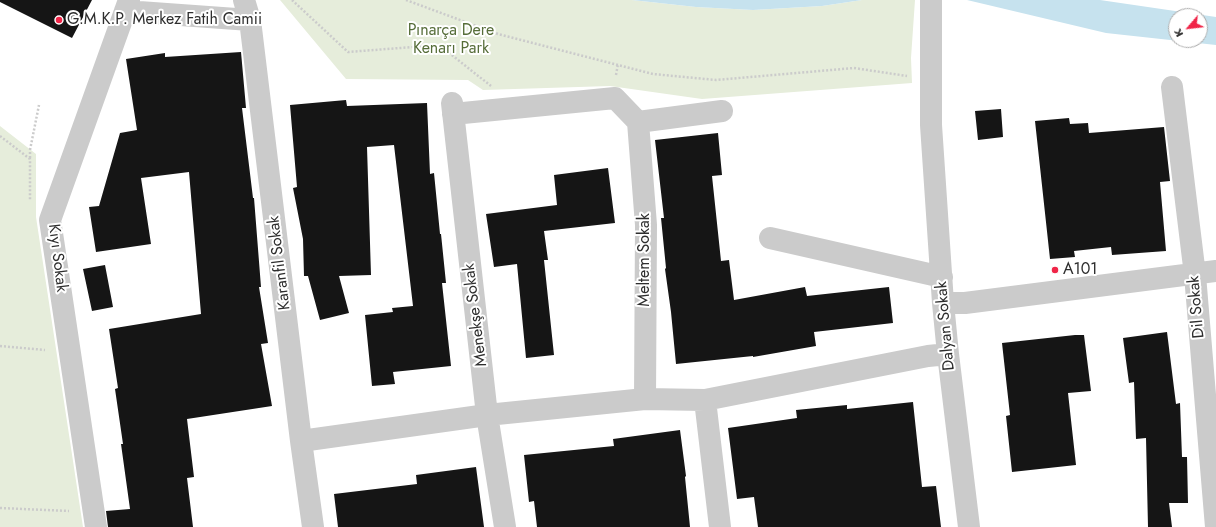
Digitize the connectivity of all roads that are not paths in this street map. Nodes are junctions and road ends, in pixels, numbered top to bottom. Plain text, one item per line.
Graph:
1 (931, 0) edge
2 (127, 6) edge
3 (247, 10) edge
4 (1172, 87) dead end
5 (722, 111) dead end
6 (638, 122) junction
7 (770, 238) dead end
8 (1216, 271) edge
9 (1195, 275) junction
10 (942, 277) junction
11 (943, 303) junction
12 (948, 354) junction
13 (645, 399) junction
14 (705, 400) junction
15 (487, 415) junction
16 (302, 441) junction
17 (96, 527) edge
18 (313, 527) edge
19 (505, 527) edge
20 (720, 527) edge
21 (969, 527) edge
22 (1216, 527) edge

1 - 10 street, Dalyan Sokak
2 - 3 street
2 - 17 street, Kıyı Sokak
3 - 16 street, Karanfil Sokak
4 - 9 street, Dil Sokak
5 - 6 street
6 - 13 street, Meltem Sokak
6 - 15 street, Menekşe Sokak
7 - 10 street
8 - 9 street
9 - 11 street
9 - 22 street, Dil Sokak
10 - 11 street, Dalyan Sokak
11 - 12 street, Dalyan Sokak
12 - 14 street
12 - 21 street, Dalyan Sokak
13 - 14 street
13 - 15 street
14 - 20 street
15 - 16 street
15 - 19 street, Menekşe Sokak
16 - 18 street, Karanfil Sokak

